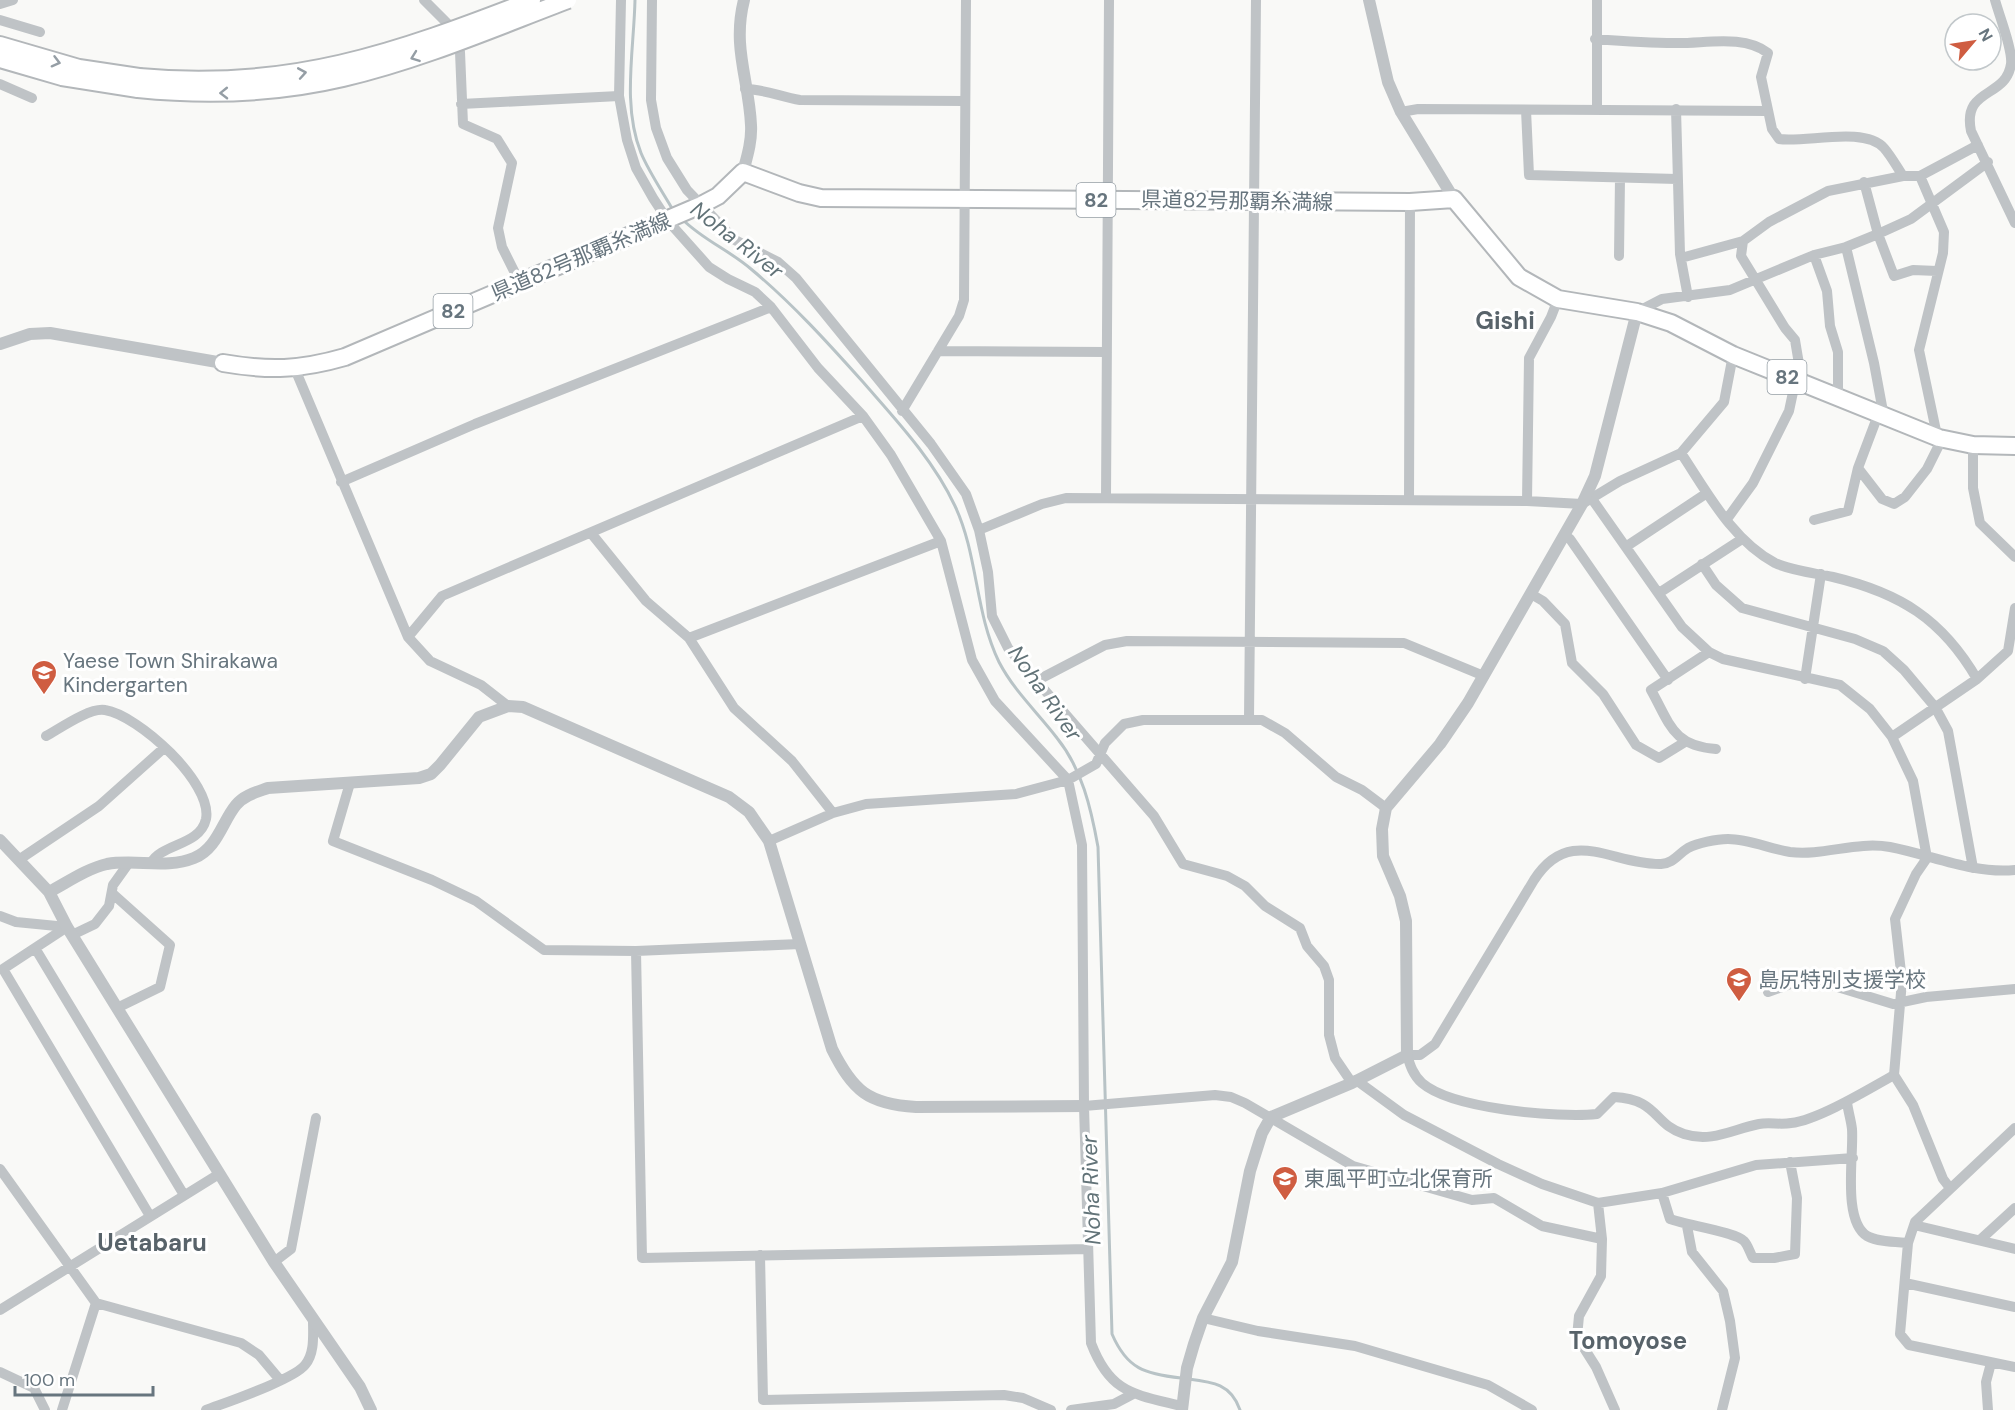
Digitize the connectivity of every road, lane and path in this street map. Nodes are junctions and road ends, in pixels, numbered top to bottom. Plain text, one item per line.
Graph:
1 (13, 0) edge
2 (424, 0) edge
3 (532, 0) edge
4 (568, 0) edge
5 (621, 0) edge
6 (652, 0) edge
7 (744, 0) edge
8 (966, 0) edge
9 (1109, 0) edge
10 (1256, 0) edge
11 (1370, 0) edge
12 (1597, 0) edge
13 (1995, 0) edge
14 (0, 4) edge
15 (0, 20) edge
16 (40, 32) dead end
17 (1595, 39) junction
18 (0, 45) edge
19 (0, 59) edge
20 (139, 83) junction
21 (0, 84) edge
22 (745, 89) junction
23 (619, 96) junction
24 (32, 98) dead end
25 (964, 101) junction
26 (461, 104) junction
27 (1676, 109) junction
28 (1526, 110) junction
29 (1596, 110) junction
30 (1767, 111) junction
31 (1401, 112) junction
32 (1978, 146) junction
33 (1988, 162) junction
34 (743, 172) junction
35 (1903, 176) junction
36 (1920, 176) junction
37 (1620, 178) junction
38 (1677, 179) junction
39 (1864, 182) junction
40 (1454, 199) junction
41 (963, 200) junction
42 (1108, 200) junction
43 (1254, 201) junction
44 (1410, 202) junction
45 (1932, 204) junction
46 (697, 207) junction
47 (671, 219) junction
48 (2015, 223) edge
49 (1878, 234) junction
50 (1743, 241) junction
51 (1846, 247) junction
52 (1814, 255) junction
53 (1618, 256) dead end
54 (1681, 258) junction
55 (1936, 272) junction
56 (1755, 279) junction
57 (520, 283) junction
58 (1688, 297) junction
59 (1558, 299) junction
60 (771, 307) junction
61 (1637, 312) junction
62 (0, 344) edge
63 (938, 351) junction
64 (1107, 352) junction
65 (1733, 355) junction
66 (223, 363) joint
67 (296, 369) junction
68 (1796, 381) junction
69 (1838, 398) junction
70 (902, 411) junction
71 (862, 416) junction
72 (1881, 416) junction
73 (1939, 438) junction
74 (1973, 445) junction
75 (2015, 446) edge
76 (1681, 453) junction
77 (1858, 468) junction
78 (341, 482) junction
79 (1707, 493) junction
80 (1106, 498) junction
81 (1250, 499) junction
82 (1409, 500) junction
83 (1527, 501) junction
84 (1587, 501) junction
85 (1727, 519) junction
86 (1814, 520) dead end
87 (979, 530) junction
88 (591, 533) junction
89 (1564, 536) junction
90 (1742, 539) junction
91 (941, 541) junction
92 (1627, 546) junction
93 (2015, 557) edge
94 (1702, 564) junction
95 (1821, 574) junction
96 (1659, 593) junction
97 (1531, 594) junction
98 (2015, 608) edge
99 (1814, 629) junction
100 (408, 637) junction
101 (689, 638) junction
102 (1250, 644) junction
103 (1709, 652) junction
104 (1484, 676) junction
105 (1805, 679) junction
106 (1977, 679) junction
107 (1036, 681) junction
108 (1668, 681) junction
109 (508, 705) junction
110 (1935, 707) junction
111 (1249, 719) junction
112 (46, 736) dead end
113 (1892, 737) junction
114 (1685, 742) junction
115 (165, 748) junction
116 (1716, 749) dead end
117 (1099, 759) junction
118 (1071, 779) junction
119 (350, 783) junction
120 (1386, 808) junction
121 (834, 813) junction
122 (0, 840) edge
123 (769, 841) junction
124 (1928, 858) junction
125 (20, 859) junction
126 (151, 863) junction
127 (128, 864) junction
128 (1973, 868) junction
129 (2015, 870) edge
130 (49, 892) junction
131 (113, 894) junction
132 (0, 916) edge
133 (70, 931) junction
134 (800, 944) junction
135 (35, 948) junction
136 (636, 951) junction
137 (2015, 989) edge
138 (1768, 993) dead end
139 (1901, 1003) junction
140 (117, 1008) junction
141 (1407, 1055) junction
142 (1894, 1075) junction
143 (1354, 1082) junction
144 (1847, 1102) junction
145 (1087, 1105) junction
146 (1271, 1117) junction
147 (316, 1118) dead end
148 (2015, 1128) edge
149 (1853, 1158) junction
150 (1790, 1162) junction
151 (0, 1169) edge
152 (219, 1174) junction
153 (1950, 1188) junction
154 (1662, 1194) junction
155 (183, 1195) junction
156 (1598, 1203) junction
157 (2015, 1208) edge
158 (150, 1216) junction
159 (1914, 1225) junction
160 (1687, 1226) junction
161 (1602, 1239) junction
162 (1980, 1240) junction
163 (1908, 1243) junction
164 (1088, 1249) junction
165 (2015, 1249) edge
166 (760, 1256) junction
167 (274, 1262) junction
168 (69, 1266) junction
169 (1905, 1283) junction
170 (96, 1303) junction
171 (2015, 1307) edge
172 (0, 1310) edge
173 (1203, 1318) junction
174 (313, 1320) junction
175 (1991, 1363) junction
176 (2015, 1367) edge
177 (0, 1372) edge
178 (280, 1380) junction
179 (1133, 1394) junction
180 (1182, 1408) edge
181 (45, 1410) edge
182 (62, 1410) edge
183 (206, 1410) edge
184 (371, 1410) edge
185 (1051, 1410) edge
186 (1071, 1410) edge
187 (1533, 1410) edge
188 (1616, 1410) edge
189 (1722, 1410) edge
190 (1988, 1410) edge

1 - 14 street
2 - 26 street
20 -> 3 main road, bridge
4 -> 20 main road, bridge
5 - 23 street
6 - 46 street
7 - 22 street
8 - 25 street
9 - 42 street
10 - 43 street
11 - 31 street
12 - 17 street
13 - 32 street
15 - 16 street
17 - 29 street
17 - 30 street
18 -> 20 main road
19 - 20 main road
21 - 24 street
22 - 25 street
22 - 34 street
23 - 26 street
23 - 47 street
25 - 41 street
26 - 57 street
27 - 29 street
27 - 30 street
27 - 38 street
28 - 29 street
28 - 31 street
28 - 37 street
30 - 35 street
31 - 40 street
32 - 33 street
32 - 36 street
33 - 45 street
33 - 48 street
34 - 41 main road, 県道82号那覇糸満線 / 82
34 - 46 main road, 県道82号那覇糸満線 / 82
35 - 36 street
35 - 39 street
36 - 45 street
37 - 38 street
37 - 53 street
38 - 54 street
39 - 49 street
39 - 50 street
40 - 44 main road, 県道82号那覇糸満線 / 82
40 - 59 main road, 82
41 - 42 main road, 県道82号那覇糸満線 / 82
41 - 63 street
42 - 43 main road, 県道82号那覇糸満線 / 82
42 - 64 street
43 - 44 main road, 県道82号那覇糸満線 / 82
43 - 81 street
44 - 82 street
45 - 49 street
45 - 55 street
46 - 47 main road, 県道82号那覇糸満線 / 82
46 - 70 street
47 - 57 main road, 県道82号那覇糸満線 / 82
47 - 60 street
49 - 51 street
49 - 55 street
50 - 54 street
50 - 56 street
51 - 52 street
51 - 72 street
52 - 56 street
52 - 69 street
54 - 58 street
55 - 73 street
56 - 58 street
56 - 68 street
57 - 67 main road, 県道82号那覇糸満線 / 82
58 - 61 street
59 - 61 main road, 82
59 - 83 street
60 - 71 street
60 - 78 street
61 - 65 main road, 82
61 - 84 street
62 - 66 street
63 - 64 street
63 - 70 street
64 - 80 street
65 - 68 main road, 82
65 - 76 street
66 - 67 main road, 県道82号那覇糸満線 / 82
67 - 78 street
68 - 69 main road, 82
68 - 85 street
69 - 72 main road, 82
70 - 87 street
71 - 88 street
71 - 91 street
72 - 73 main road, 82
72 - 77 street
73 - 74 main road, 82
73 - 77 street
74 - 75 main road, 82
74 - 93 street
76 - 79 street
76 - 84 street
77 - 86 street
78 - 100 street
79 - 85 street
79 - 92 street
80 - 81 street
80 - 87 street
81 - 82 street
81 - 102 street
82 - 83 street
83 - 84 street
84 - 89 street
84 - 92 street
85 - 90 street
87 - 107 street
88 - 100 street
88 - 101 street
89 - 97 street
89 - 108 street
90 - 94 street
90 - 95 street
91 - 101 street
91 - 118 street
92 - 96 street
94 - 96 street
94 - 99 street
95 - 99 street
95 - 106 street
96 - 103 street
97 - 104 street
97 - 114 street
98 - 106 street
99 - 105 street
99 - 110 street
100 - 109 street
101 - 121 street
102 - 104 street
102 - 107 street
102 - 111 street
103 - 105 street
103 - 108 street
104 - 120 street
105 - 113 street
106 - 110 street
107 - 117 street
108 - 114 street
109 - 119 street
109 - 123 street
110 - 113 street
110 - 128 street
111 - 117 street
111 - 120 street
112 - 115 street
113 - 124 street
114 - 116 street
115 - 125 street
115 - 126 street
117 - 118 street
117 - 143 street
118 - 121 street
118 - 145 street
119 - 126 street
119 - 136 street
120 - 141 street
121 - 123 street
122 - 125 street
123 - 134 street
124 - 128 street
124 - 139 street
124 - 141 street
125 - 130 street
126 - 127 street
127 - 130 street
127 - 131 street
128 - 129 street
130 - 133 street
131 - 133 street
131 - 140 street
132 - 133 street
133 - 135 street
133 - 140 street
134 - 136 street
134 - 145 street
135 - 155 street
135 - 158 street
136 - 166 street
137 - 139 street
138 - 139 street
139 - 142 street
140 - 152 street
141 - 143 street
141 - 144 street
142 - 144 street
142 - 153 street
143 - 146 street
143 - 156 street
144 - 149 street
145 - 146 street
145 - 164 street
146 - 161 street
146 - 173 street
147 - 167 street
148 - 153 street
149 - 150 street
149 - 163 street
150 - 154 street
150 - 160 street
151 - 168 street
152 - 155 street
152 - 167 street
153 - 159 street
154 - 156 street
154 - 160 street
155 - 158 street
156 - 161 street
157 - 162 street
158 - 168 street
159 - 162 street
159 - 163 street
160 - 189 street
161 - 188 street
162 - 165 street
163 - 169 street
164 - 166 street
164 - 179 street
166 - 185 street
167 - 174 street
168 - 170 street
168 - 172 street
169 - 171 street
169 - 175 street
170 - 178 street
170 - 182 street
173 - 180 street
173 - 187 street
174 - 178 street
174 - 184 street
175 - 176 street
175 - 190 street
177 - 181 street
178 - 183 street
179 - 180 street
179 - 186 street

